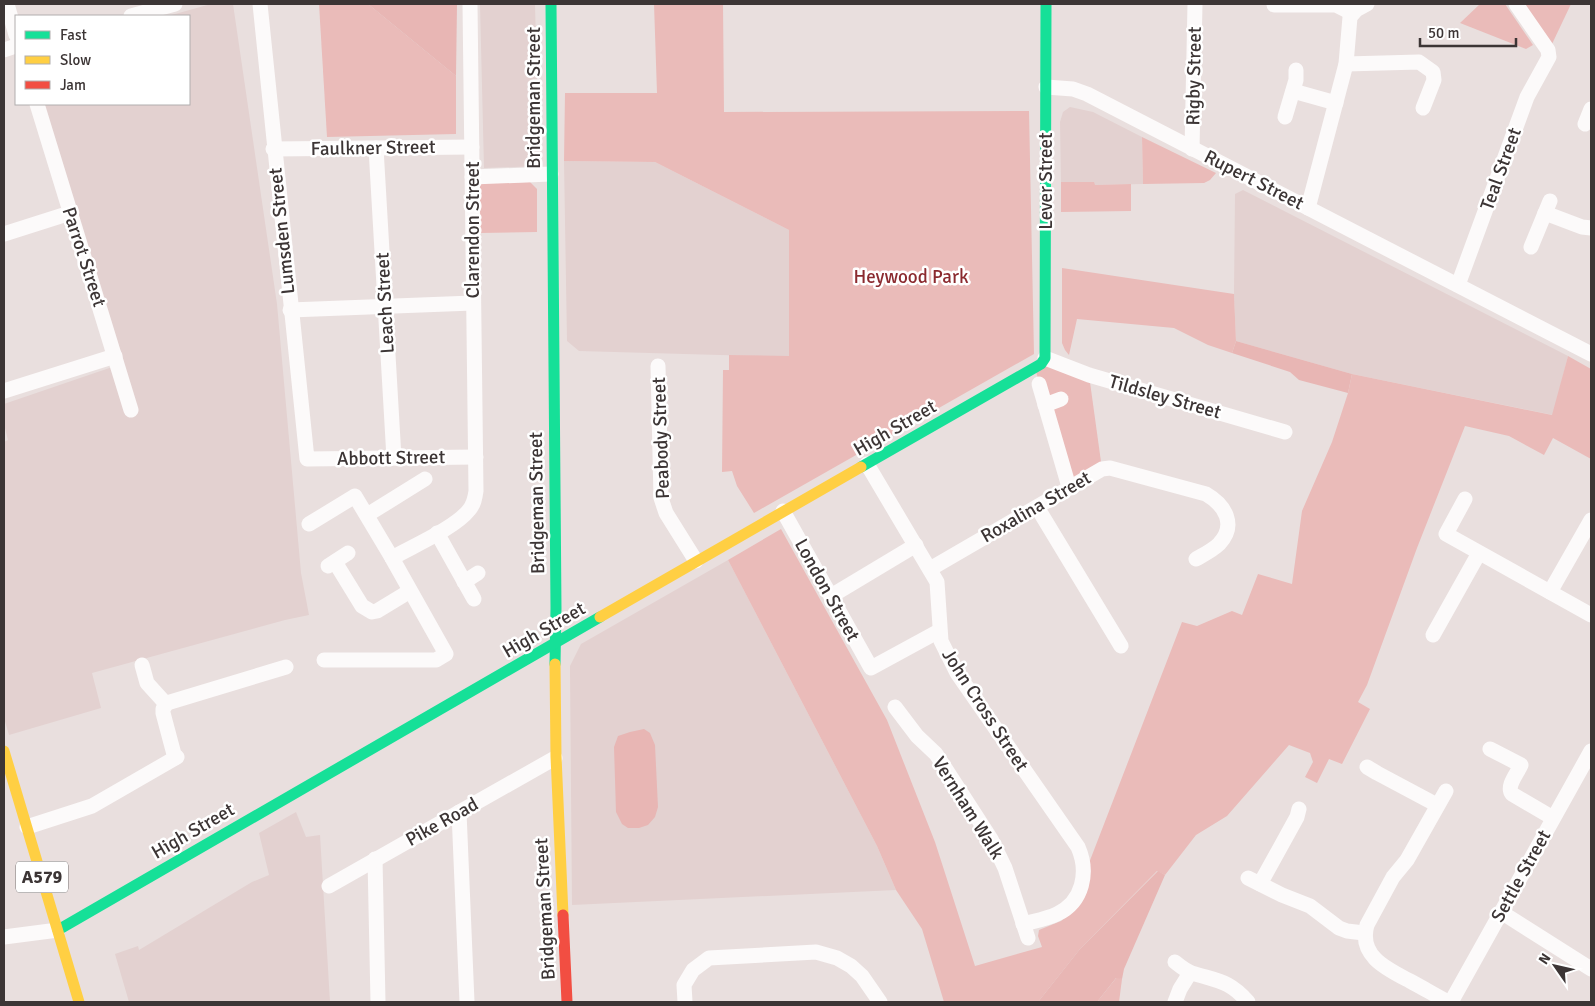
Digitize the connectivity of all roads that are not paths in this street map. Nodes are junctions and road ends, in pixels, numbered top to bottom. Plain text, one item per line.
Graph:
1 (7, 4) edge
2 (175, 4) edge
3 (260, 4) edge
4 (470, 4) edge
5 (551, 4) edge
6 (1046, 4) edge
7 (1195, 4) edge
8 (1367, 4) edge
9 (1516, 4) edge
10 (1274, 5) edge
11 (138, 11) edge
12 (1352, 13) junction
13 (15, 32) edge
14 (1346, 64) junction
15 (1296, 70) dead end
16 (1046, 87) junction
17 (1292, 91) junction
18 (1336, 103) junction
19 (1588, 104) edge
20 (37, 105) edge
21 (1423, 108) dead end
22 (1285, 117) dead end
23 (1585, 124) dead end
24 (472, 147) junction
25 (376, 148) junction
26 (273, 149) junction
27 (1192, 149) junction
28 (551, 174) junction
29 (472, 177) junction
30 (1308, 208) junction
31 (70, 214) junction
32 (1591, 228) edge
33 (4, 234) edge
34 (1531, 247) dead end
35 (1458, 285) junction
36 (473, 303) junction
37 (385, 306) junction
38 (290, 310) junction
39 (1591, 354) edge
40 (115, 356) junction
41 (1046, 358) junction
42 (658, 366) dead end
43 (1039, 384) dead end
44 (4, 391) edge
45 (1061, 399) dead end
46 (1045, 405) junction
47 (131, 410) dead end
48 (1285, 432) dead end
49 (476, 457) junction
50 (394, 458) junction
51 (307, 459) joint
52 (868, 464) junction
53 (417, 480) dead end
54 (1069, 488) junction
55 (1465, 499) dead end
56 (1038, 507) junction
57 (783, 511) junction
58 (367, 515) junction
59 (1591, 520) edge
60 (310, 524) dead end
61 (437, 533) junction
62 (916, 546) junction
63 (1479, 553) junction
64 (392, 558) junction
65 (1196, 559) dead end
66 (336, 561) dead end
67 (696, 561) junction
68 (930, 569) junction
69 (478, 573) dead end
70 (464, 582) junction
71 (410, 591) junction
72 (1550, 592) junction
73 (831, 596) junction
74 (474, 599) dead end
75 (1591, 615) edge
76 (939, 631) junction
77 (1433, 635) dead end
78 (554, 643) junction
79 (1121, 646) dead end
80 (324, 660) dead end
81 (142, 665) dead end
82 (286, 667) dead end
83 (166, 704) junction
84 (895, 707) dead end
85 (1490, 749) dead end
86 (1591, 750) edge
87 (4, 752) edge
88 (556, 758) junction
89 (1367, 767) dead end
90 (1446, 790) dead end
91 (17, 795) junction
92 (4, 799) edge
93 (1437, 805) junction
94 (1299, 809) dead end
95 (459, 812) junction
96 (1553, 818) junction
97 (27, 827) junction
98 (376, 859) junction
99 (329, 886) dead end
100 (1501, 912) junction
101 (58, 930) junction
102 (1025, 931) joint
103 (1364, 933) junction
104 (4, 936) edge
105 (1175, 962) dead end
106 (1591, 969) edge
107 (1190, 973) junction
108 (79, 1002) edge
109 (378, 1002) edge
110 (467, 1002) edge
111 (566, 1002) edge
112 (686, 1002) edge
113 (880, 1002) edge
114 (1176, 1002) edge
115 (1248, 1002) edge
116 (1450, 1002) edge

1 - 13 street
2 - 11 street
3 - 26 street, Lumsden Street
4 - 24 street, Clarendon Street
5 - 28 street, Bridgeman Street
6 - 16 street, Lever Street
7 - 27 street, Rigby Street
8 - 12 street
9 - 35 street, Teal Street
10 - 12 street
12 - 14 street
14 - 18 street
14 - 21 street
15 - 17 street
16 - 27 street, Rupert Street
16 - 41 street, Lever Street
17 - 18 street
17 - 22 street
18 - 30 street
19 - 23 street
20 - 31 street, Parrot Street
24 - 25 street, Faulkner Street
24 - 29 street, Clarendon Street
25 - 26 street, Faulkner Street
25 - 37 street, Leach Street
26 - 38 street, Lumsden Street
27 - 30 street, Rupert Street
28 - 29 street
28 - 78 street, Bridgeman Street
29 - 36 street, Clarendon Street
30 - 35 street, Rupert Street
31 - 33 street
31 - 40 street, Parrot Street
32 - 34 street
35 - 39 street, Rupert Street
36 - 37 street
36 - 49 street, Clarendon Street
37 - 38 street
37 - 50 street, Leach Street
38 - 51 street, Lumsden Street
40 - 44 street
40 - 47 street, Parrot Street
41 - 48 street, Tildsley Street
41 - 52 street, High Street
42 - 67 street, Peabody Street
43 - 46 street
45 - 46 street
46 - 54 street
49 - 50 street, Abbott Street
49 - 61 street, Clarendon Street
50 - 51 street, Abbott Street
52 - 57 street, High Street
52 - 62 street, John Cross Street
53 - 58 street
54 - 56 street, Roxalina Street
54 - 65 street, Roxalina Street
55 - 63 street
56 - 68 street, Roxalina Street
56 - 79 street
57 - 67 street, High Street
57 - 73 street, London Street
58 - 60 street
58 - 64 street
59 - 72 street
61 - 64 street, Clarendon Street
61 - 70 street
62 - 68 street, John Cross Street
62 - 73 street
63 - 72 street
63 - 77 street
64 - 71 street
66 - 71 street
67 - 78 street, High Street
68 - 76 street, John Cross Street
69 - 70 street
70 - 74 street
71 - 80 street
72 - 75 street
73 - 76 street, London Street
76 - 102 street, John Cross Street
78 - 88 street, Bridgeman Street
78 - 101 street, High Street
81 - 83 street
82 - 83 street
83 - 97 street
84 - 102 street, Vernham Walk
85 - 96 street
86 - 96 street, Settle Street
87 - 91 street, A579
88 - 95 street, Pike Road
88 - 111 street, Bridgeman Street
89 - 93 street
90 - 93 street
91 - 92 street
91 - 97 street, A579
93 - 103 street
94 - 103 street
95 - 98 street, Pike Road
95 - 110 street
96 - 100 street, Settle Street
97 - 101 street, A579
98 - 99 street, Pike Road
98 - 109 street
100 - 106 street
100 - 116 street, Settle Street
101 - 104 street
101 - 108 street, A579
103 - 116 street
105 - 107 street
107 - 114 street
107 - 115 street
112 - 113 street

